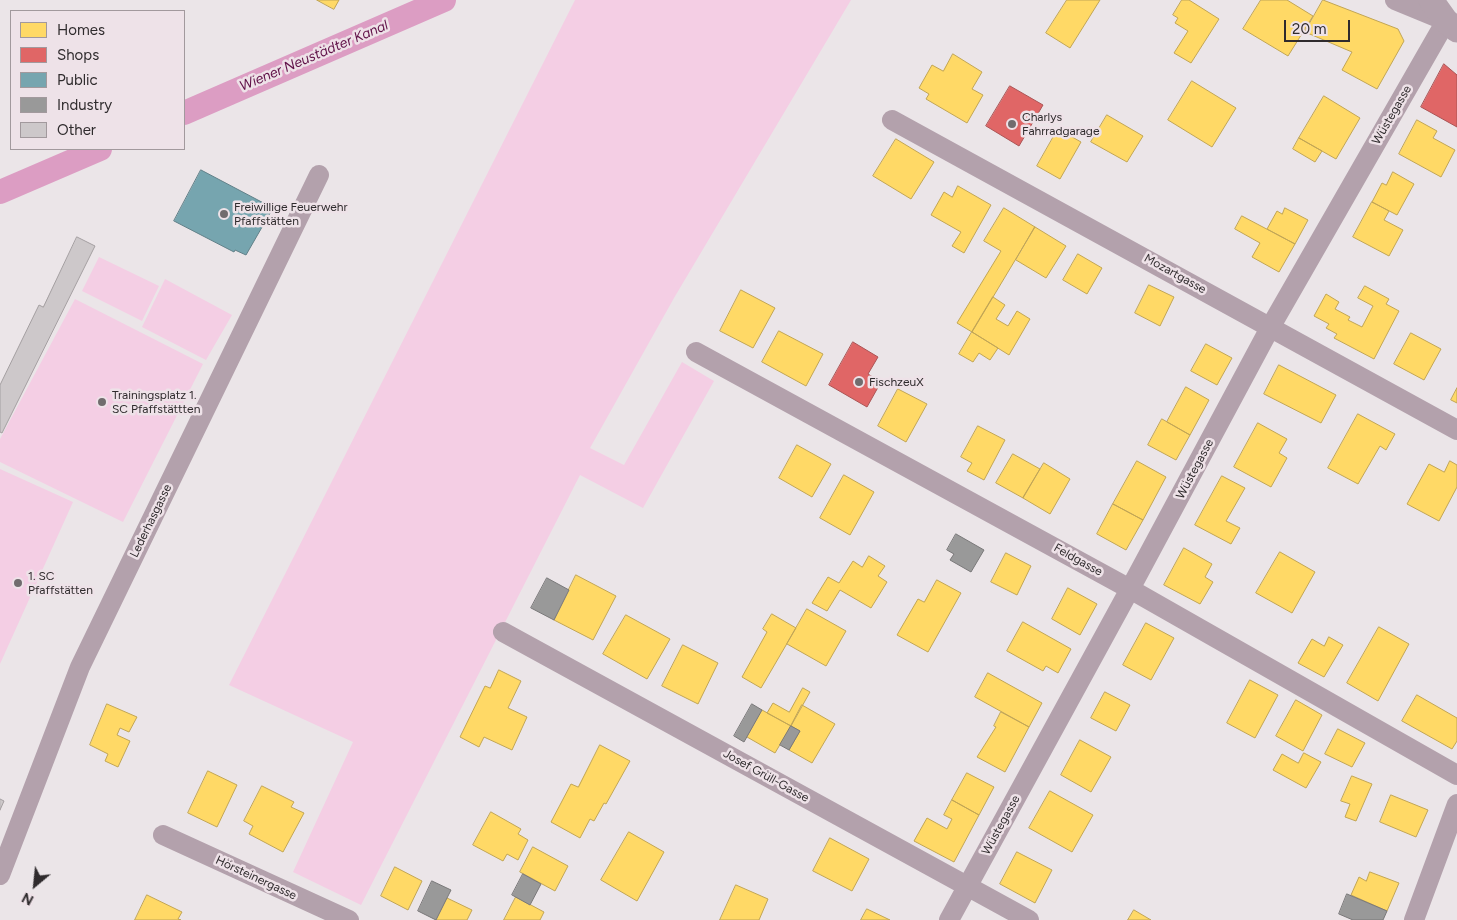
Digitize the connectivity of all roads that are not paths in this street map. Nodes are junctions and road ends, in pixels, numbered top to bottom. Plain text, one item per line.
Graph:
1 (1395, 0) edge
2 (1431, 0) edge
3 (1451, 25) edge
4 (892, 120) dead end
5 (319, 174) dead end
6 (1271, 326) junction
7 (696, 352) dead end
8 (1457, 430) edge
9 (1130, 589) junction
10 (503, 632) dead end
11 (1457, 775) edge
12 (1457, 804) edge
13 (163, 835) dead end
14 (0, 874) edge
15 (967, 887) junction
16 (349, 920) edge
17 (949, 920) edge
18 (1029, 920) edge
19 (1414, 920) edge

1 - 3 street
2 - 3 street
3 - 6 street, Wüstegasse
4 - 6 street, Mozartgasse
5 - 14 street, Lederhasgasse
6 - 8 street, Mozartgasse
6 - 9 street, Wüstegasse
7 - 9 street, Feldgasse
9 - 11 street, Feldgasse
9 - 15 street, Wüstegasse
10 - 15 street, Josef Grüll-Gasse
12 - 19 street
13 - 16 street, Hörsteinergasse
15 - 17 street, Wüstegasse
15 - 18 street, Josef Grüll-Gasse

